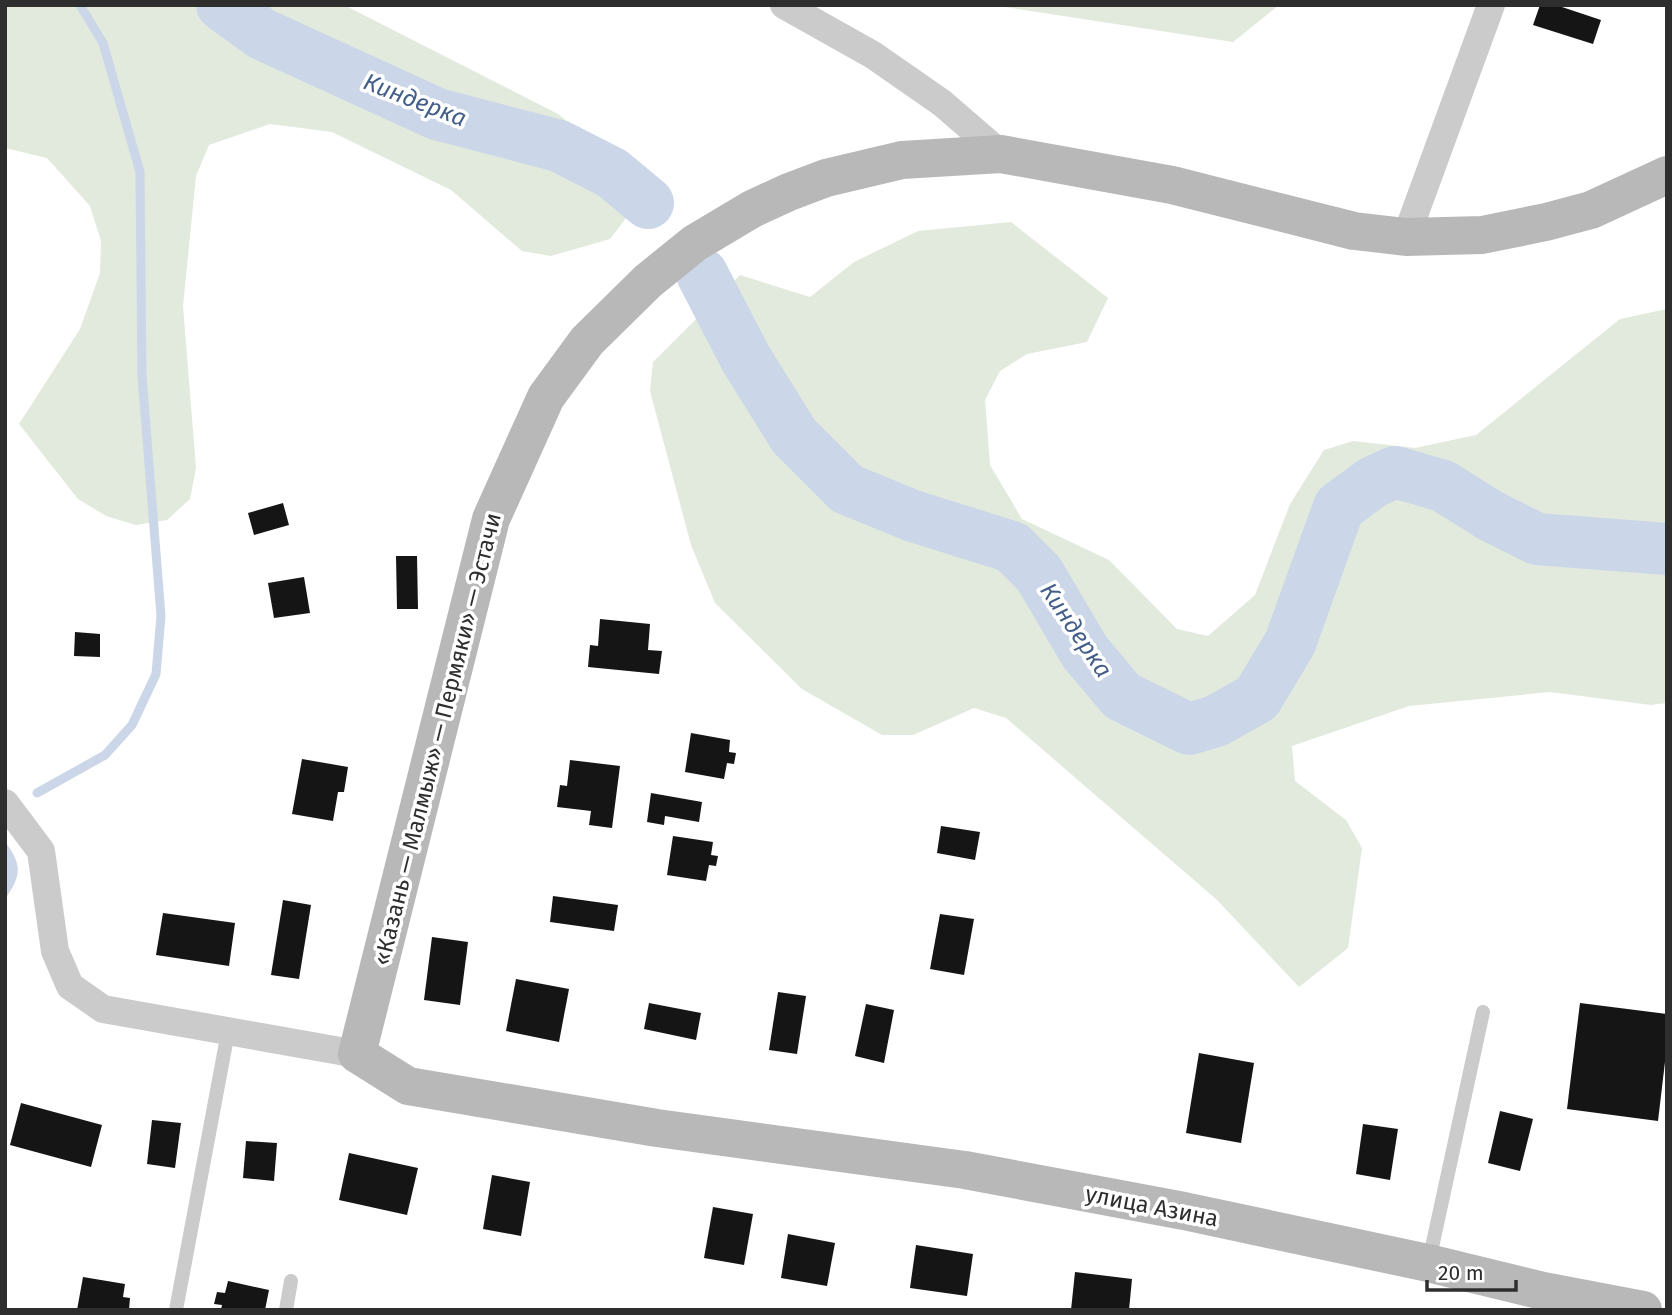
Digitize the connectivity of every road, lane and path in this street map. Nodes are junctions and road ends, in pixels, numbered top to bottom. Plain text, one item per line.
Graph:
1 (784, 5) edge
2 (1490, 5) edge
3 (1001, 154) junction
4 (1667, 175) edge
5 (1406, 237) junction
6 (5, 803) edge
7 (1483, 1012) dead end
8 (228, 1031) junction
9 (357, 1054) junction
10 (1429, 1264) junction
11 (291, 1281) dead end
12 (176, 1310) edge
13 (286, 1310) edge
14 (1643, 1310) edge

1 - 3 street
2 - 5 street
3 - 5 street, «Казань — Малмыж» — Пермяки» — Эстачи
3 - 9 street, «Казань — Малмыж» — Пермяки» — Эстачи
4 - 5 street, «Казань — Малмыж» — Пермяки» — Эстачи
6 - 8 street
7 - 10 lane
8 - 9 street
8 - 12 lane
9 - 10 street, улица Азина
10 - 14 street, улица Азина
11 - 13 lane

